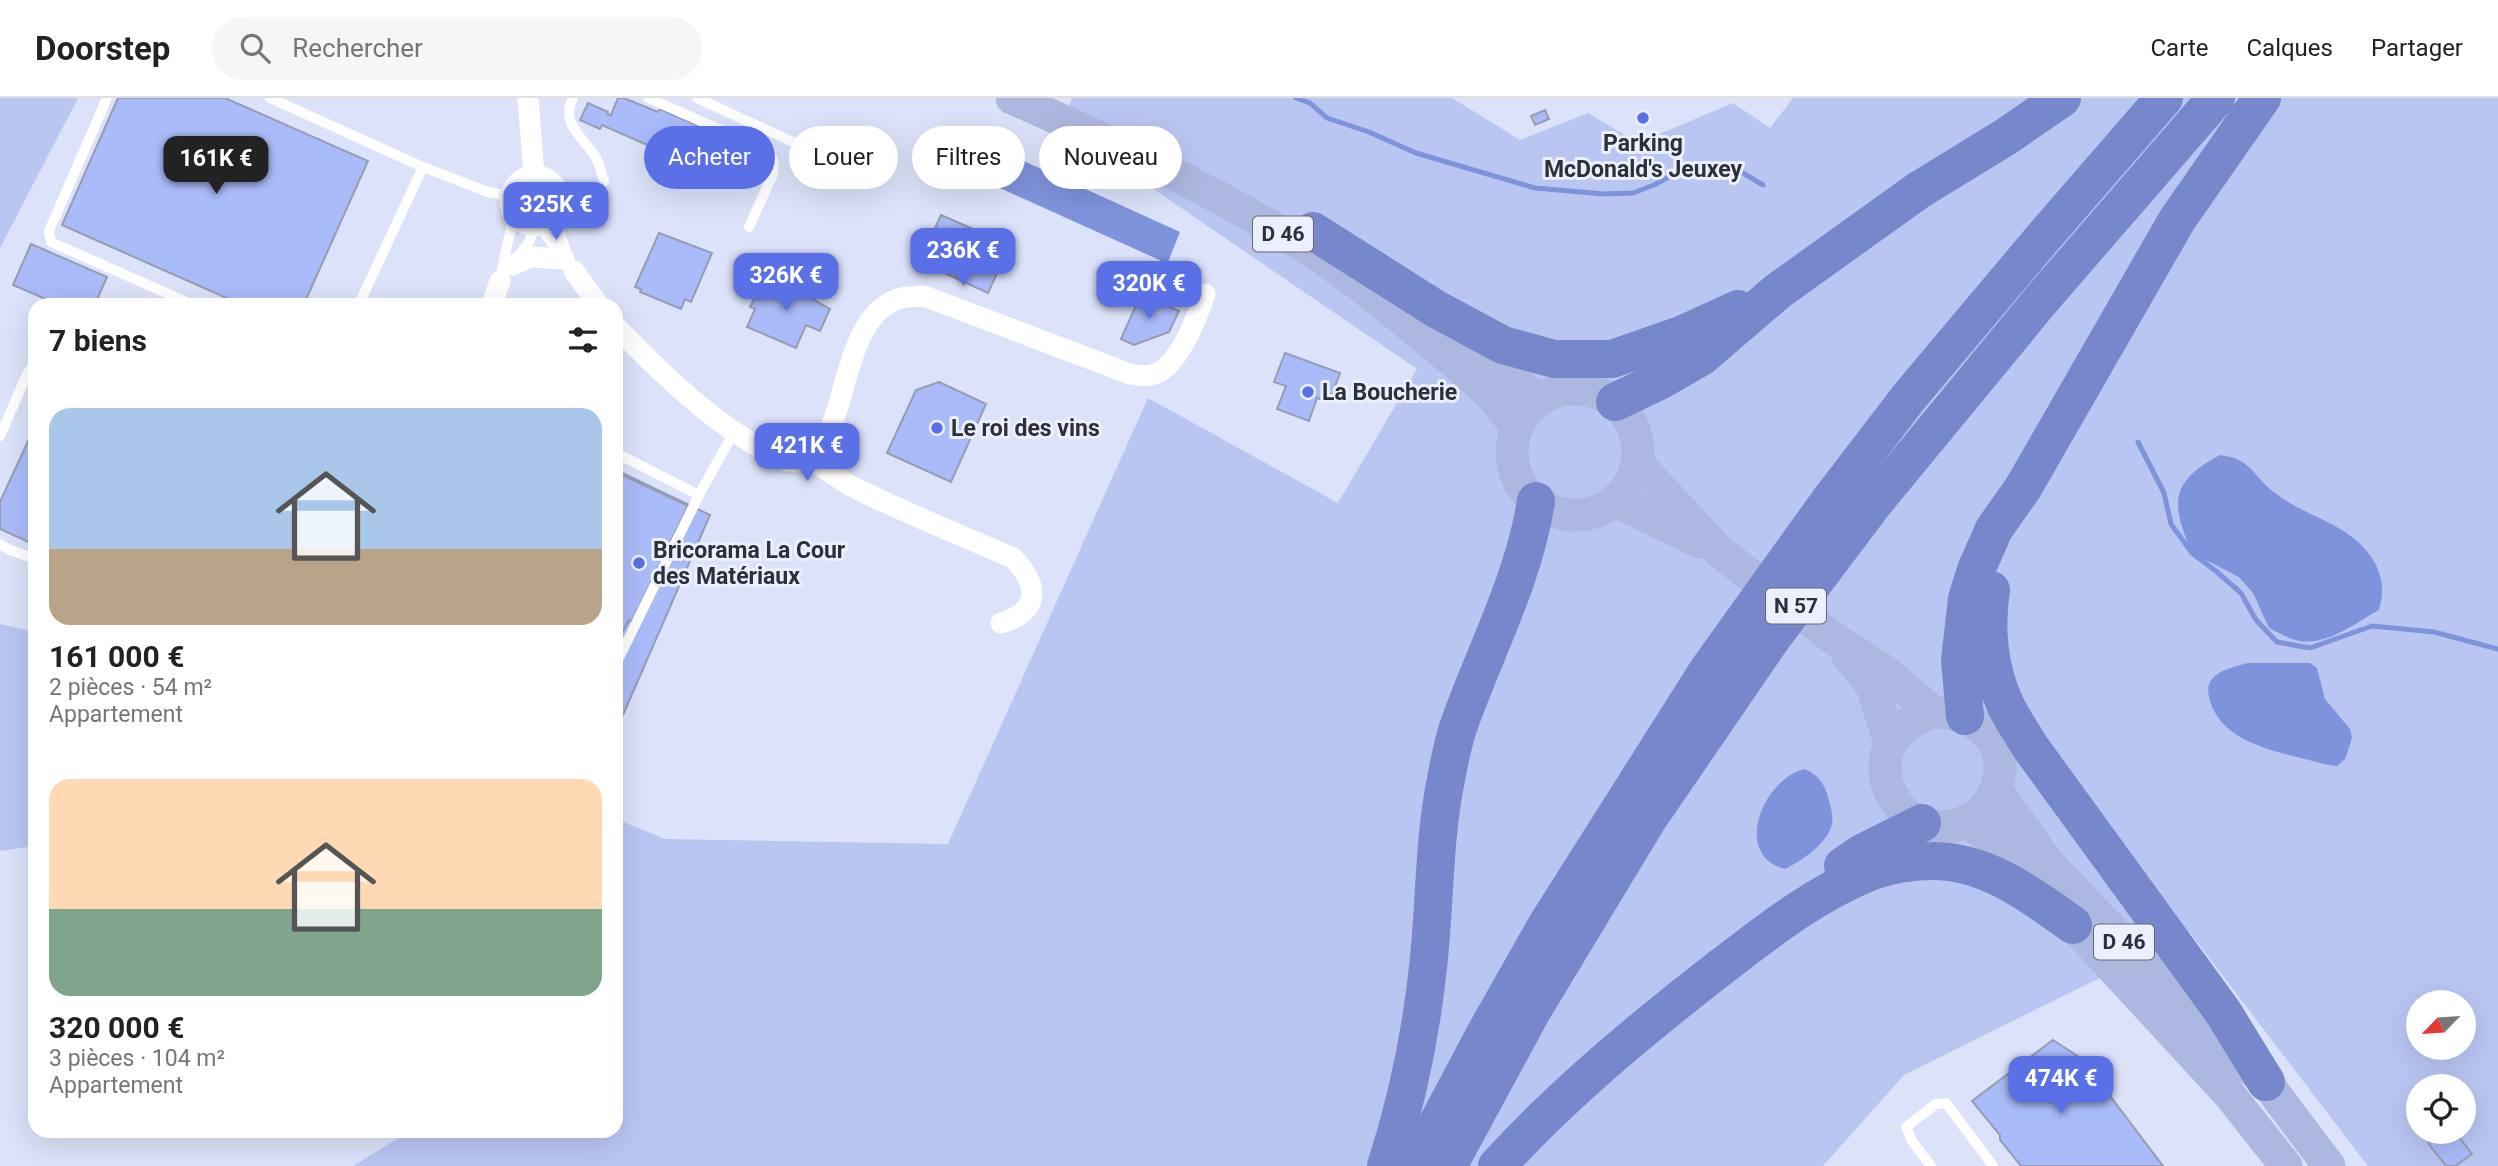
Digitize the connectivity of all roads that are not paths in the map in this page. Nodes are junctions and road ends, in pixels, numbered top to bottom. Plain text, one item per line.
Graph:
1 (107, 98) edge
2 (270, 98) edge
3 (528, 98) edge
4 (573, 98) edge
5 (648, 98) edge
6 (697, 98) edge
7 (1012, 98) edge
8 (1049, 98) edge
9 (2062, 98) edge
10 (2164, 98) edge
11 (2216, 98) edge
12 (2262, 98) edge
13 (789, 140) edge
14 (423, 167) junction
15 (534, 175) junction
16 (604, 182) dead end
17 (512, 205) junction
18 (543, 223) junction
19 (748, 227) dead end
20 (1313, 231) junction
21 (569, 265) junction
22 (506, 273) junction
23 (1778, 291) junction
24 (1205, 293) dead end
25 (177, 298) edge
26 (362, 298) edge
27 (495, 298) edge
28 (594, 298) edge
29 (623, 334) edge
30 (28, 372) edge
31 (1540, 399) junction
32 (1615, 402) junction
33 (1516, 427) junction
34 (735, 430) junction
35 (0, 436) edge
36 (623, 457) edge
37 (810, 460) junction
38 (1638, 464) junction
39 (2023, 488) junction
40 (699, 495) junction
41 (1616, 500) junction
42 (1536, 501) junction
43 (0, 544) edge
44 (1720, 552) junction
45 (28, 556) edge
46 (1001, 623) dead end
47 (1836, 640) junction
48 (623, 650) edge
49 (1949, 714) junction
50 (1891, 744) junction
51 (1996, 790) junction
52 (1967, 821) junction
53 (1922, 823) junction
54 (2073, 925) junction
55 (1773, 926) junction
56 (2266, 1082) junction
57 (1386, 1166) edge
58 (1415, 1166) edge
59 (1448, 1166) edge
60 (1497, 1166) edge
61 (1931, 1166) edge
62 (1993, 1166) edge
63 (2286, 1166) edge
64 (2329, 1166) edge

1 - 25 lane
2 - 14 lane
3 - 15 street
4 - 16 lane
5 - 19 lane
6 - 13 lane
7 - 33 main road, D 46
8 - 20 main road, D 46
9 - 23 highway
10 - 58 highway, N 57
11 - 59 highway, N 57
12 - 39 highway
14 - 17 lane
14 - 26 lane
15 - 17 street
15 - 18 street
17 - 18 street
17 - 22 lane
18 - 21 lane
18 - 21 lane
18 - 22 lane
20 - 23 highway
20 - 31 main road, D 46
21 - 22 street
21 - 28 street
22 - 27 street
23 - 32 highway
24 - 37 street
29 - 34 street
30 - 35 lane
31 - 32 main road
31 - 33 main road
32 - 38 main road
33 - 42 main road
34 - 37 street
34 - 40 lane
36 - 40 lane
37 - 46 street
38 - 41 main road
38 - 44 main road
39 - 49 highway
39 - 56 highway
40 - 48 lane
41 - 42 main road
41 - 44 main road
42 - 57 highway
43 - 45 lane
44 - 47 main road
47 - 49 main road
47 - 50 main road
49 - 50 main road
49 - 51 main road
50 - 53 main road
51 - 52 main road
51 - 56 main road, D 46
52 - 53 main road
52 - 54 main road, D 46
53 - 55 highway
54 - 55 highway
54 - 63 main road, D 46
55 - 60 highway
56 - 64 main road, D 46
61 - 62 lane

